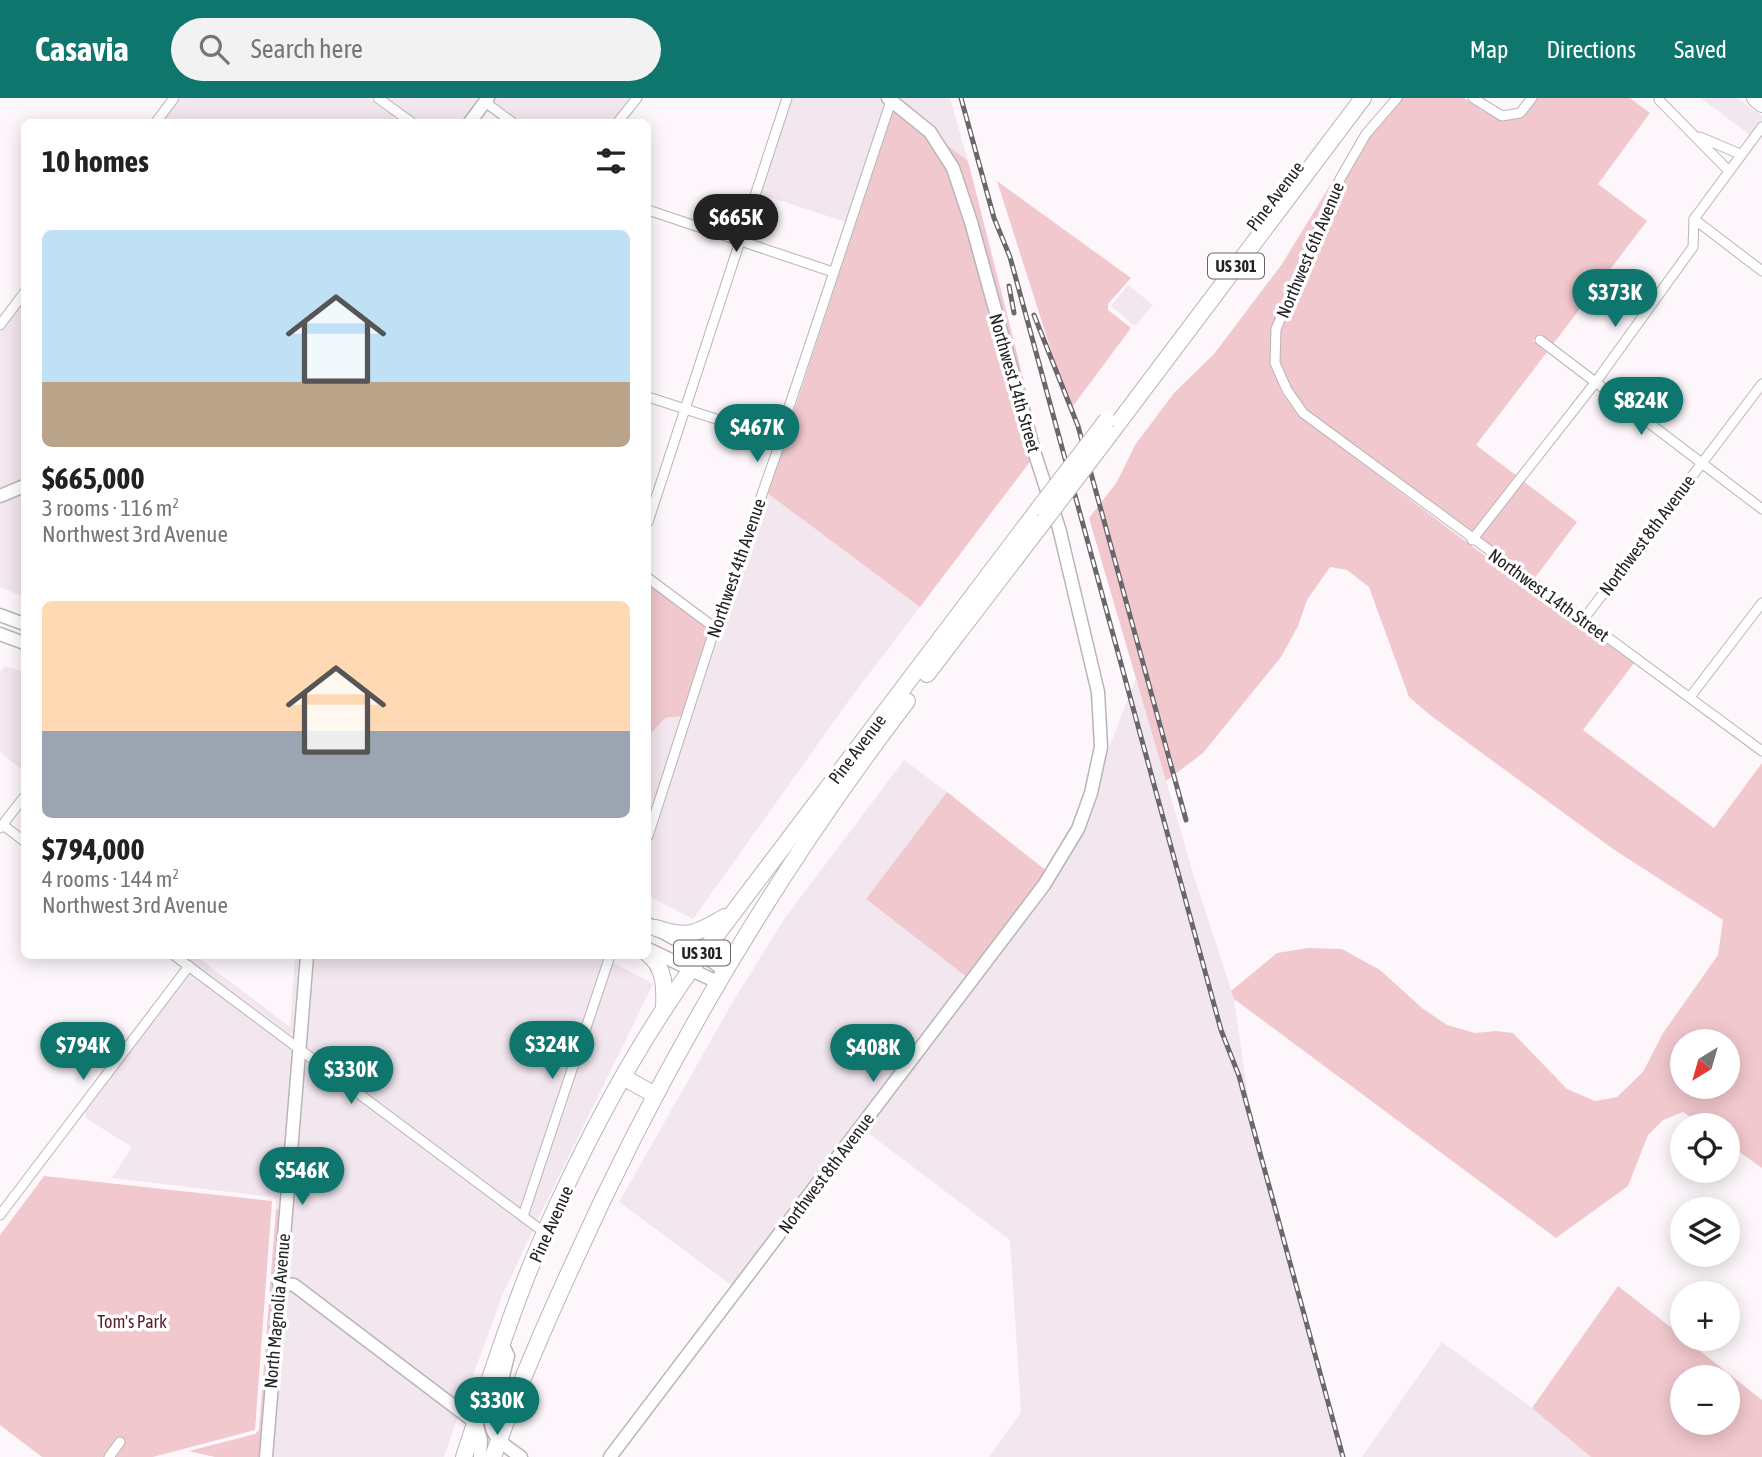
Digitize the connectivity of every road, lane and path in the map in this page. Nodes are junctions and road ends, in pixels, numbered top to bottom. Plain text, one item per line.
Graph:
1 (174, 98) edge
2 (378, 98) edge
3 (637, 98) edge
4 (787, 98) edge
5 (1349, 98) edge
6 (1363, 98) edge
7 (1397, 98) edge
8 (1473, 98) edge
9 (1532, 98) edge
10 (1755, 98) edge
11 (890, 99) edge
12 (486, 100) edge
13 (1659, 100) dead end
14 (1762, 104) edge
15 (158, 119) edge
16 (407, 119) edge
17 (472, 119) edge
18 (508, 119) edge
19 (620, 119) edge
20 (1762, 127) edge
21 (1694, 135) junction
22 (1740, 154) junction
23 (1728, 170) junction
24 (651, 211) edge
25 (1694, 219) junction
26 (740, 239) junction
27 (1762, 271) edge
28 (833, 272) junction
29 (21, 297) edge
30 (0, 325) edge
31 (1540, 340) dead end
32 (1595, 383) junction
33 (1762, 384) edge
34 (651, 398) edge
35 (684, 409) junction
36 (1303, 413) joint
37 (1108, 427) junction
38 (781, 440) junction
39 (1702, 464) junction
40 (21, 487) edge
41 (0, 496) edge
42 (1762, 509) edge
43 (651, 513) edge
44 (1472, 540) junction
45 (651, 580) edge
46 (1762, 603) edge
47 (0, 615) edge
48 (1583, 620) junction
49 (21, 623) edge
50 (715, 628) junction
51 (0, 635) edge
52 (21, 642) edge
53 (1098, 692) joint
54 (1690, 697) junction
55 (1762, 751) edge
56 (21, 801) edge
57 (1, 826) edge
58 (651, 827) edge
59 (806, 828) junction
60 (21, 839) edge
61 (733, 913) junction
62 (652, 926) edge
63 (651, 953) edge
64 (702, 954) junction
65 (651, 956) edge
66 (179, 959) edge
67 (307, 959) edge
68 (609, 959) edge
69 (190, 967) junction
70 (691, 968) junction
71 (721, 976) junction
72 (664, 1009) junction
73 (299, 1048) junction
74 (623, 1077) junction
75 (655, 1095) junction
76 (0, 1215) edge
77 (523, 1216) junction
78 (545, 1233) junction
79 (279, 1283) junction
80 (503, 1345) junction
81 (476, 1423) junction
82 (499, 1440) junction
83 (120, 1442) dead end
84 (109, 1457) edge
85 (266, 1457) edge
86 (464, 1457) edge
87 (480, 1457) edge
88 (492, 1457) edge
89 (521, 1457) edge
90 (610, 1457) edge

1 - 15 street
2 - 16 street
3 - 19 street
4 - 26 street
5 - 37 highway, Pine Avenue / US 301
6 - 37 highway, Pine Avenue / US 301
7 - 36 street, Northwest 6th Avenue
8 - 9 street
10 - 14 highway
11 - 28 street, Northwest 4th Avenue
11 - 53 street, Northwest 14th Street
12 - 17 street
12 - 18 street
13 - 21 street
20 - 22 street
21 - 22 street
21 - 23 street
22 - 23 street
23 - 25 street
24 - 26 street
25 - 27 street
25 - 32 street
26 - 28 street
26 - 35 street
28 - 38 street, Northwest 4th Avenue
29 - 30 street
31 - 32 street
32 - 39 street
32 - 44 street
33 - 39 street, Northwest 8th Avenue
34 - 35 street
35 - 38 street
35 - 43 street
36 - 44 street, Northwest 14th Street
37 - 59 highway, Pine Avenue / US 301, bridge
38 - 50 street, Northwest 4th Avenue
39 - 42 street
39 - 48 street, Northwest 8th Avenue
40 - 41 street
44 - 48 street, Northwest 14th Street
45 - 50 street
46 - 54 street
47 - 49 street
48 - 54 street, Northwest 14th Street
50 - 58 street, Northwest 4th Avenue
51 - 52 street
53 - 90 street, Northwest 8th Avenue
54 - 55 street, Northwest 14th Street
56 - 57 street
57 - 60 street
59 - 61 highway, Pine Avenue / US 301
59 - 71 highway, Pine Avenue / US 301
61 - 62 highway
61 - 64 highway, Pine Avenue / US 301
62 - 64 street
63 - 70 street
64 - 70 highway, Pine Avenue / US 301
64 - 71 street
65 - 72 highway
66 - 69 street
67 - 73 street, North Magnolia Avenue
68 - 77 street
69 - 73 street
69 - 76 street
70 - 71 street
70 - 72 highway, Pine Avenue / US 301
71 - 75 highway, Pine Avenue / US 301
72 - 74 highway, Pine Avenue / US 301
73 - 77 street
73 - 79 street, North Magnolia Avenue
74 - 75 highway
74 - 78 highway, Pine Avenue / US 301
75 - 82 highway, Pine Avenue / US 301
77 - 78 street
78 - 80 highway, Pine Avenue / US 301
79 - 81 street
79 - 85 street, North Magnolia Avenue
80 - 81 highway, Pine Avenue / US 301
80 - 82 street
81 - 86 highway, Pine Avenue / US 301
81 - 87 street
82 - 88 highway, Pine Avenue / US 301
82 - 89 street
83 - 84 street

